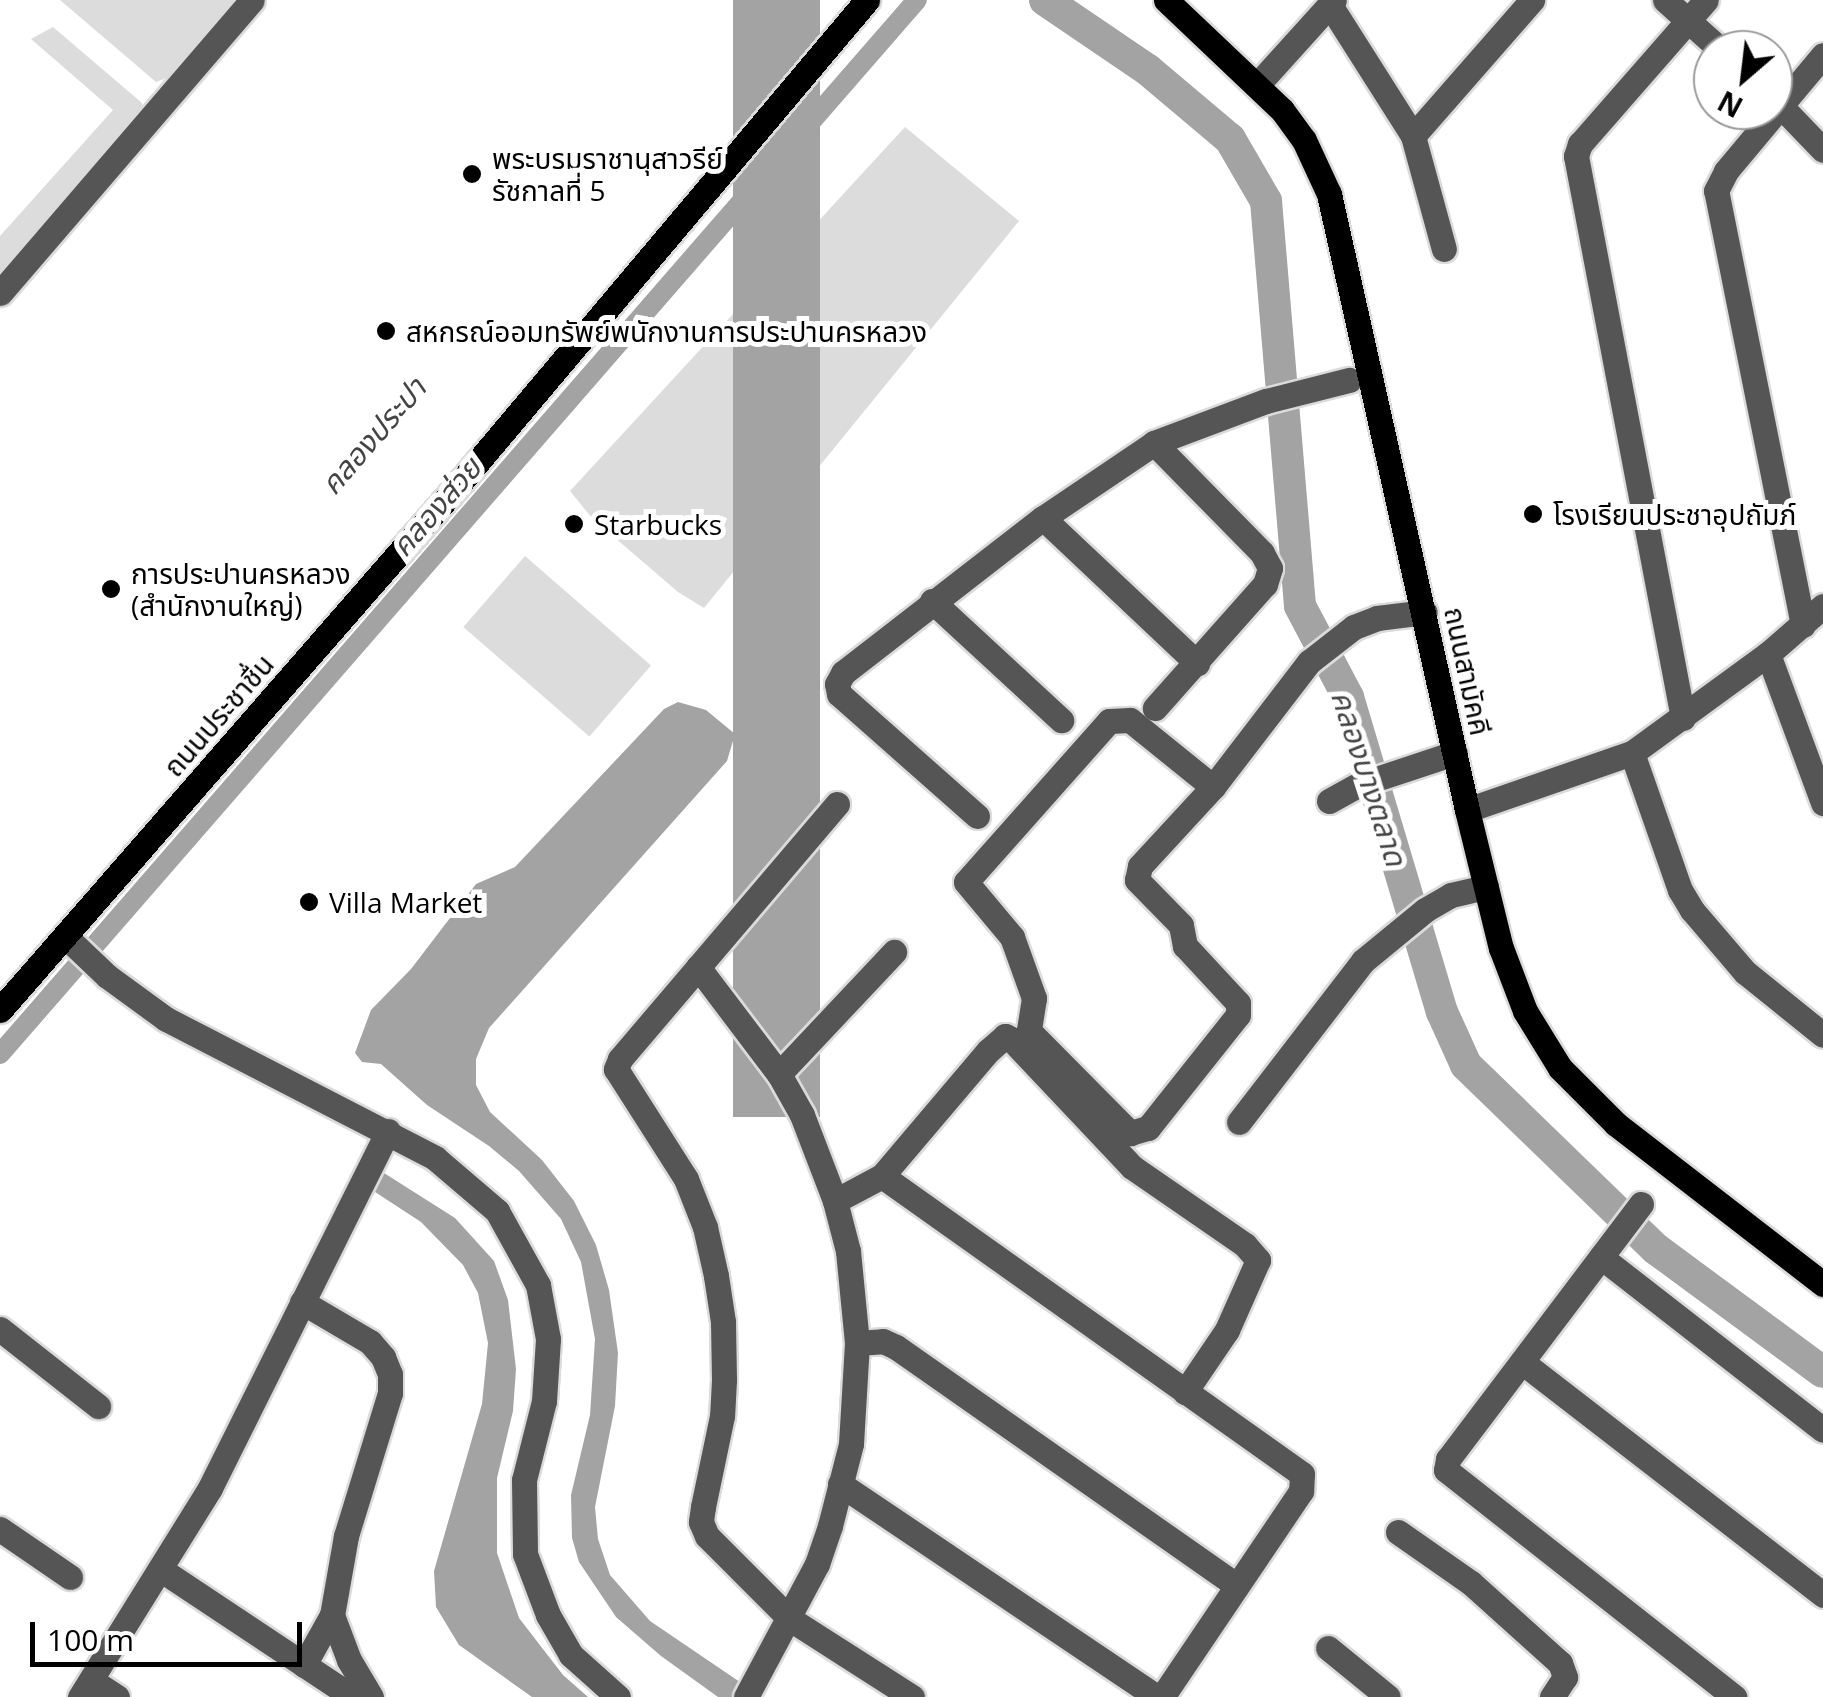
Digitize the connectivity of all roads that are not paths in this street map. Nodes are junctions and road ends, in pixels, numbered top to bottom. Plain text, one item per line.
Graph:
1 (252, 0) edge
2 (1166, 0) edge
3 (1532, 0) edge
4 (1665, 0) edge
5 (1706, 0) edge
6 (863, 1) edge
7 (1332, 2) edge
8 (1689, 21) junction
9 (1699, 30) edge
10 (1823, 55) edge
11 (1258, 84) junction
12 (1793, 86) edge
13 (1793, 119) edge
14 (1756, 130) edge
15 (1413, 136) junction
16 (1823, 150) edge
17 (1444, 249) dead end
18 (0, 292) edge
19 (1349, 380) dead end
20 (1154, 443) junction
21 (1043, 518) junction
22 (932, 602) junction
23 (1823, 606) edge
24 (1424, 612) junction
25 (1803, 625) junction
26 (1768, 654) junction
27 (1197, 663) junction
28 (1156, 708) dead end
29 (1683, 718) junction
30 (1061, 720) dead end
31 (1455, 753) junction
32 (1632, 753) junction
33 (1212, 787) junction
34 (1329, 800) dead end
35 (1823, 803) edge
36 (837, 804) dead end
37 (1467, 810) junction
38 (976, 816) dead end
39 (1486, 887) junction
40 (71, 942) junction
41 (894, 952) dead end
42 (698, 967) junction
43 (0, 1010) edge
44 (1823, 1035) edge
45 (780, 1074) junction
46 (1239, 1122) dead end
47 (388, 1131) junction
48 (882, 1176) junction
49 (835, 1201) junction
50 (1641, 1204) dead end
51 (1608, 1248) junction
52 (1823, 1284) edge
53 (302, 1302) junction
54 (0, 1329) edge
55 (858, 1342) junction
56 (1522, 1362) junction
57 (1185, 1392) junction
58 (98, 1406) dead end
59 (1823, 1430) edge
60 (840, 1484) junction
61 (0, 1530) edge
62 (1398, 1532) dead end
63 (160, 1569) junction
64 (70, 1577) dead end
65 (1236, 1585) junction
66 (1823, 1594) edge
67 (332, 1615) junction
68 (790, 1619) junction
69 (1328, 1648) dead end
70 (304, 1665) junction
71 (86, 1688) edge
72 (750, 1691) edge
73 (117, 1697) edge
74 (353, 1697) edge
75 (371, 1697) edge
76 (618, 1697) edge
77 (912, 1697) edge
78 (1160, 1697) edge
79 (1388, 1697) edge
80 (1552, 1697) edge
81 (1734, 1697) edge

1 - 18 street
2 - 11 main road, ถนนสามัคคี
3 - 15 street
4 - 8 street
5 - 8 street
6 - 40 main road, ถนนประชาชื่น
7 - 11 street
7 - 15 street
8 - 9 street
8 - 29 street
10 - 12 street
11 - 24 main road, ถนนสามัคคี
13 - 16 street
14 - 25 street
15 - 17 street
19 - 20 street
20 - 21 street
20 - 27 street
21 - 22 street
21 - 27 street
22 - 30 street
22 - 38 street
23 - 25 street
24 - 31 main road, ถนนสามัคคี
24 - 33 street
25 - 26 street
26 - 29 street
26 - 35 street
27 - 28 street
29 - 32 street
31 - 34 street
31 - 37 main road, ถนนสามัคคี
32 - 37 street
32 - 44 street
33 - 33 street
36 - 42 street
37 - 39 main road, ถนนสามัคคี
39 - 46 street
39 - 52 main road, ถนนสามัคคี
40 - 43 main road, ถนนประชาชื่น
40 - 47 street
41 - 45 street
42 - 45 street
42 - 68 street
45 - 49 street
47 - 53 street
47 - 76 street
48 - 49 street
48 - 57 street
48 - 57 street
49 - 55 street
50 - 51 street
51 - 56 street
51 - 59 street
53 - 63 street
53 - 67 street
54 - 58 street
55 - 60 street
55 - 65 street
56 - 66 street
56 - 81 street
57 - 65 street
60 - 68 street
60 - 78 street
61 - 64 street
62 - 80 street
63 - 70 street
63 - 71 street
65 - 78 street
67 - 70 street
67 - 75 street
68 - 72 street
68 - 77 street
69 - 79 street
70 - 74 street
71 - 73 street

